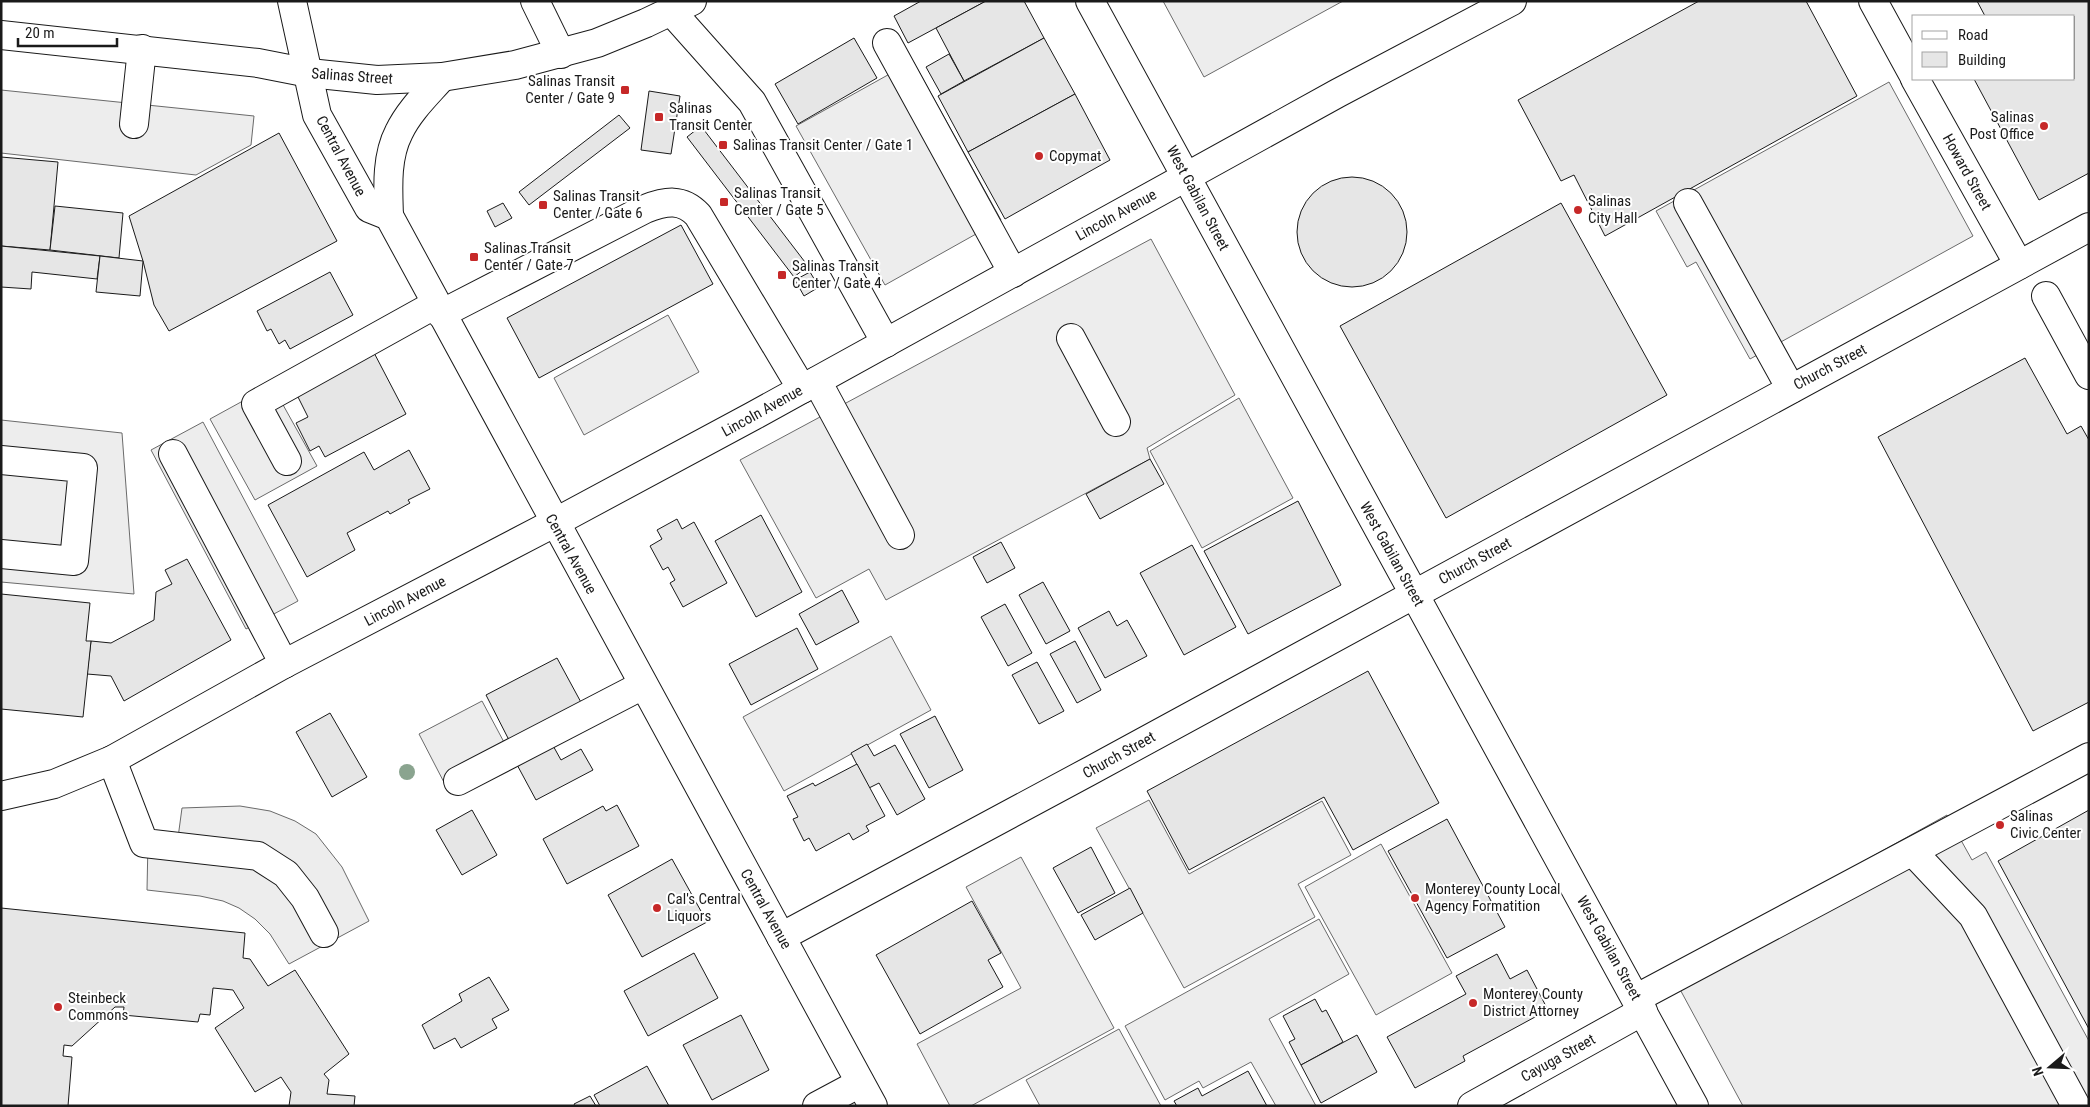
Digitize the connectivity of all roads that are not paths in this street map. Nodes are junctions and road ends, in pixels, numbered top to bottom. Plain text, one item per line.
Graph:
1 (292, 1) edge
2 (535, 1) edge
3 (1090, 1) edge
4 (1512, 1) edge
5 (1872, 1) edge
6 (682, 6) edge
7 (4, 37) edge
8 (887, 43) dead end
9 (142, 49) junction
10 (561, 54) junction
11 (1912, 72) edge
12 (308, 73) junction
13 (442, 77) junction
14 (1917, 80) edge
15 (134, 124) dead end
16 (1186, 176) junction
17 (1688, 203) dead end
18 (389, 216) junction
19 (2089, 227) edge
20 (2019, 265) junction
21 (1013, 272) junction
22 (2046, 296) dead end
23 (438, 309) junction
24 (1071, 338) dead end
25 (886, 342) junction
26 (2089, 375) edge
27 (810, 385) junction
28 (1790, 389) junction
29 (1116, 422) dead end
30 (173, 454) dead end
31 (1, 460) edge
32 (287, 460) dead end
33 (554, 523) junction
34 (900, 534) dead end
35 (1, 554) edge
36 (1414, 594) junction
37 (284, 664) junction
38 (643, 685) junction
39 (2089, 757) edge
40 (112, 760) junction
41 (458, 781) dead end
42 (1, 796) edge
43 (1913, 852) junction
44 (324, 933) dead end
45 (781, 937) junction
46 (1640, 1005) junction
47 (866, 1094) edge
48 (817, 1106) edge
49 (1472, 1106) edge
50 (1694, 1106) edge
51 (2076, 1106) edge

1 - 12 street, Central Avenue
2 - 10 street
3 - 16 street, West Gabilan Street
4 - 16 street, Lincoln Avenue
5 - 11 street, Howard Street
6 - 10 street, Salinas Street
6 - 25 street
7 - 9 street, Salinas Street
8 - 21 street
9 - 12 street, Salinas Street
9 - 15 street
10 - 13 street, Salinas Street
12 - 13 street, Salinas Street
12 - 18 street, Central Avenue
13 - 18 street
14 - 20 street, Howard Street
16 - 21 street, Lincoln Avenue
16 - 36 street, West Gabilan Street
17 - 28 street
18 - 23 street, Central Avenue
19 - 20 street, Church Street
20 - 28 street, Church Street
21 - 25 street, Lincoln Avenue
22 - 26 street
23 - 27 street
23 - 32 street
23 - 33 street, Central Avenue
24 - 29 street
25 - 27 street, Lincoln Avenue
27 - 33 street, Lincoln Avenue
27 - 34 street
28 - 36 street, Church Street
30 - 37 street
31 - 35 street
33 - 37 street, Lincoln Avenue
33 - 38 street, Central Avenue
36 - 45 street, Church Street
36 - 46 street, West Gabilan Street
37 - 40 street, Lincoln Avenue
38 - 41 street
38 - 45 street, Central Avenue
39 - 43 street, Cayuga Street
40 - 42 street, Lincoln Avenue
40 - 44 street
43 - 46 street, Cayuga Street
43 - 51 street
45 - 47 street, Central Avenue
46 - 49 street, Cayuga Street
46 - 50 street, West Gabilan Street
47 - 48 street

